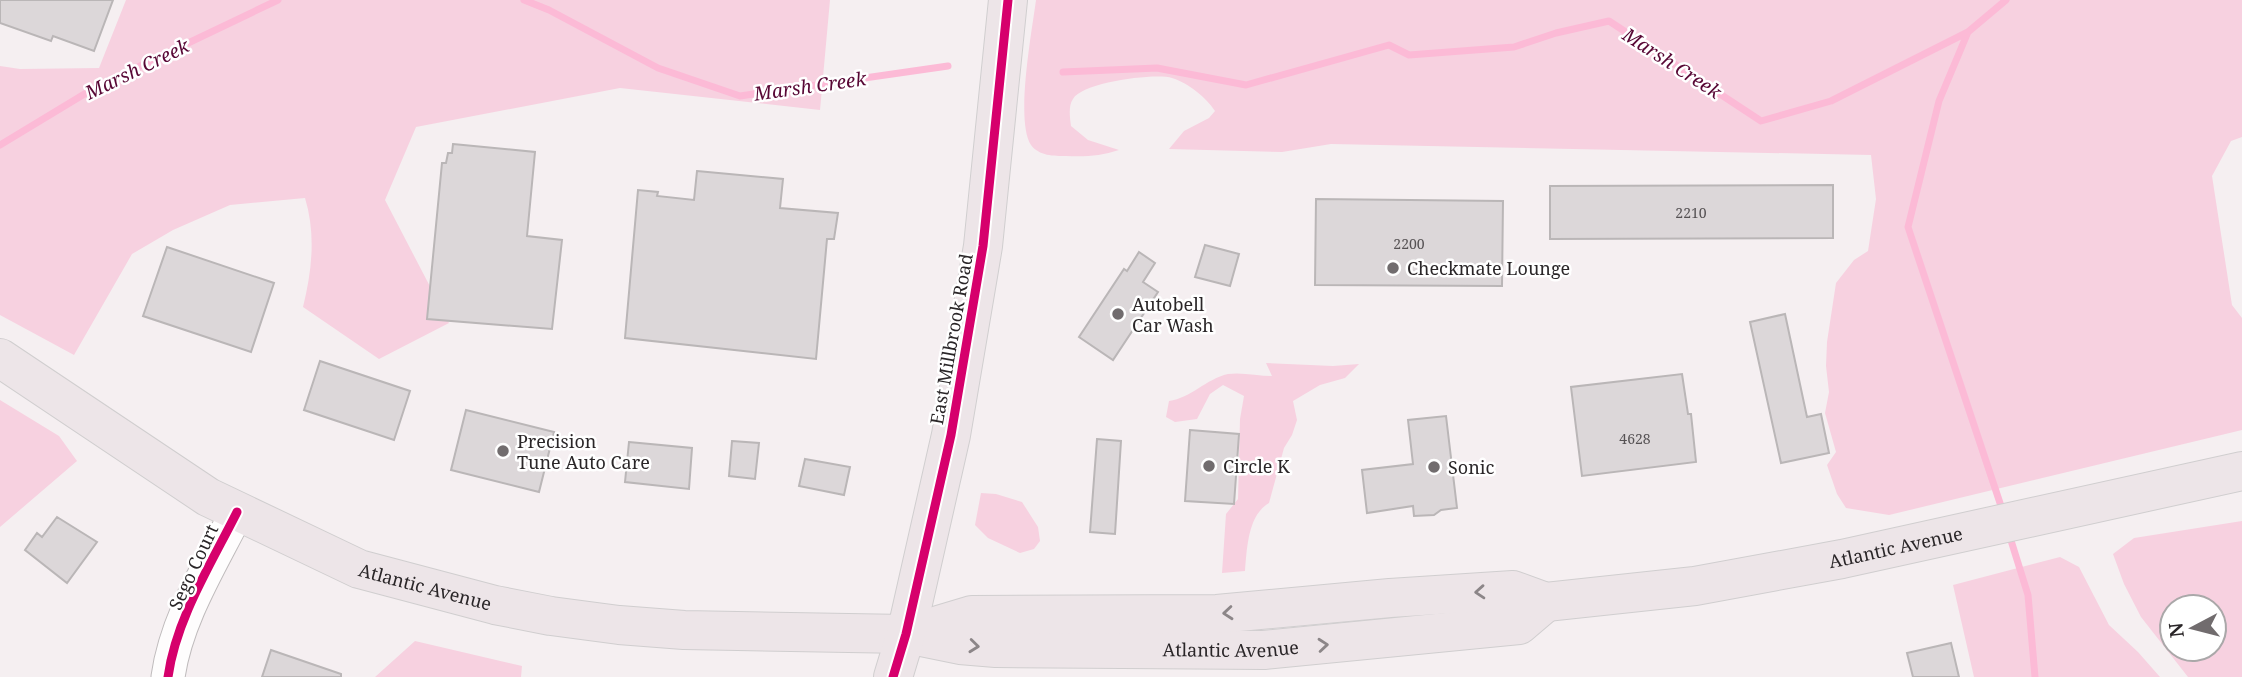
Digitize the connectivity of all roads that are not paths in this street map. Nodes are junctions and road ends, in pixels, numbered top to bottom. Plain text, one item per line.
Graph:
1 (1008, 0) edge
2 (0, 358) edge
3 (2242, 471) edge
4 (237, 512) junction
5 (906, 634) junction
6 (169, 677) edge
7 (893, 677) edge

1 - 5 main road, East Millbrook Road
2 - 4 main road, Atlantic Avenue
3 - 5 main road, Atlantic Avenue
4 - 5 main road, Atlantic Avenue
4 - 6 street, Sego Court
5 - 7 main road, East Millbrook Road

